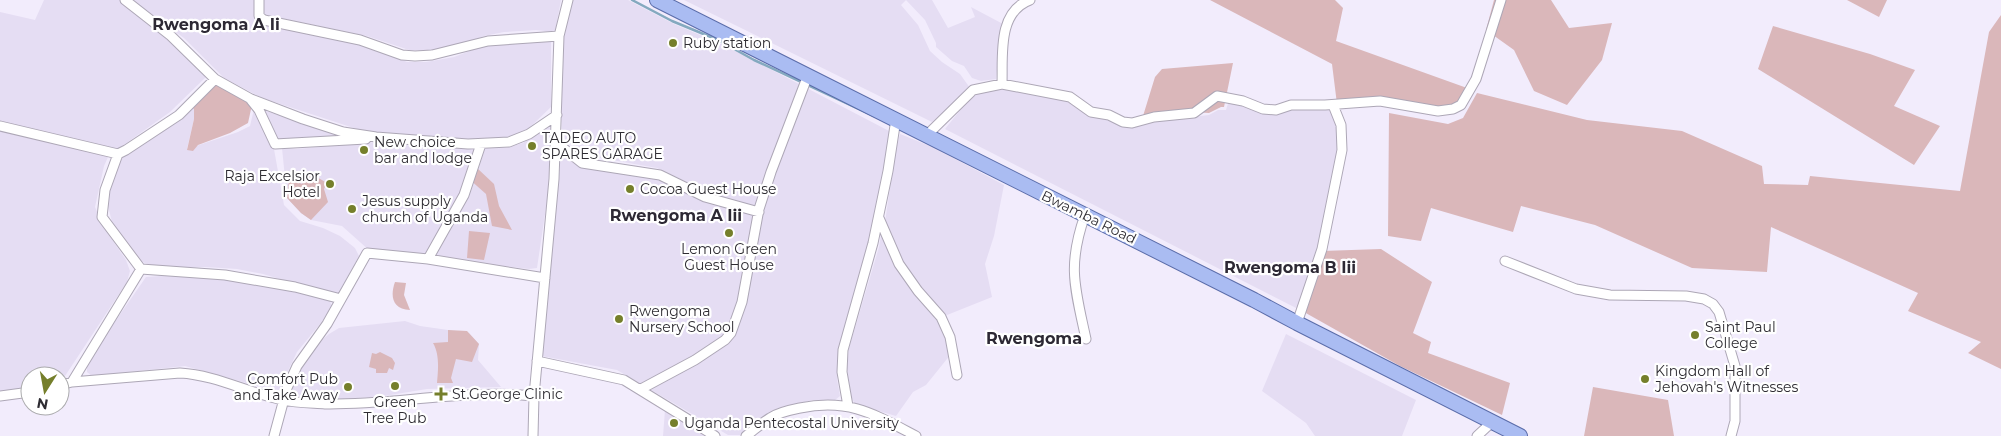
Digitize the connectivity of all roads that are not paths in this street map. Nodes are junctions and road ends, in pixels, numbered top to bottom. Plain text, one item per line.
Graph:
1 (125, 0) edge
2 (259, 0) edge
3 (568, 0) edge
4 (657, 0) edge
5 (1030, 0) edge
6 (1501, 0) edge
7 (559, 36) junction
8 (808, 75) junction
9 (215, 79) junction
10 (1002, 84) junction
11 (251, 100) junction
12 (1334, 105) junction
13 (557, 115) junction
14 (896, 119) junction
15 (0, 126) edge
16 (556, 136) junction
17 (926, 136) junction
18 (376, 137) junction
19 (481, 144) junction
20 (118, 154) junction
21 (759, 212) junction
22 (1085, 215) junction
23 (879, 218) junction
24 (428, 260) junction
25 (1504, 261) dead end
26 (141, 269) junction
27 (545, 278) junction
28 (341, 299) junction
29 (1297, 323) junction
30 (1086, 339) dead end
31 (537, 361) junction
32 (957, 375) dead end
33 (72, 382) joint
34 (642, 389) junction
35 (20, 393) edge
36 (0, 396) edge
37 (534, 396) junction
38 (284, 401) junction
39 (848, 406) junction
40 (1487, 429) edge
41 (274, 436) edge
42 (533, 436) edge
43 (715, 436) edge
44 (746, 436) edge
45 (916, 436) edge
46 (1477, 436) edge
47 (1520, 436) edge
48 (1731, 436) edge

1 - 9 street
2 - 7 street
3 - 7 street
4 - 8 main road, Bwamba Road
5 - 10 street
6 - 12 street
7 - 13 street
8 - 14 main road, Bwamba Road
8 - 21 street
9 - 11 street
9 - 20 street
10 - 12 street
10 - 17 street
11 - 18 street
11 - 18 street
12 - 29 street
13 - 16 street
13 - 19 street
14 - 17 main road, Bwamba Road
14 - 23 street
15 - 20 street
16 - 21 street
16 - 27 street
17 - 22 main road, Bwamba Road
18 - 19 street
19 - 24 street
20 - 26 street
21 - 34 street
22 - 29 main road, Bwamba Road
22 - 30 street
23 - 32 street
23 - 39 street
24 - 27 street
24 - 28 street
25 - 48 street
26 - 28 street
26 - 33 street
27 - 31 street
28 - 38 street
29 - 40 main road, Bwamba Road
31 - 34 street
31 - 37 street
33 - 38 street
34 - 43 street
35 - 36 street
37 - 38 street
37 - 42 street
38 - 41 street
39 - 44 street
39 - 45 street
40 - 46 street
40 - 47 main road, Bwamba Road

